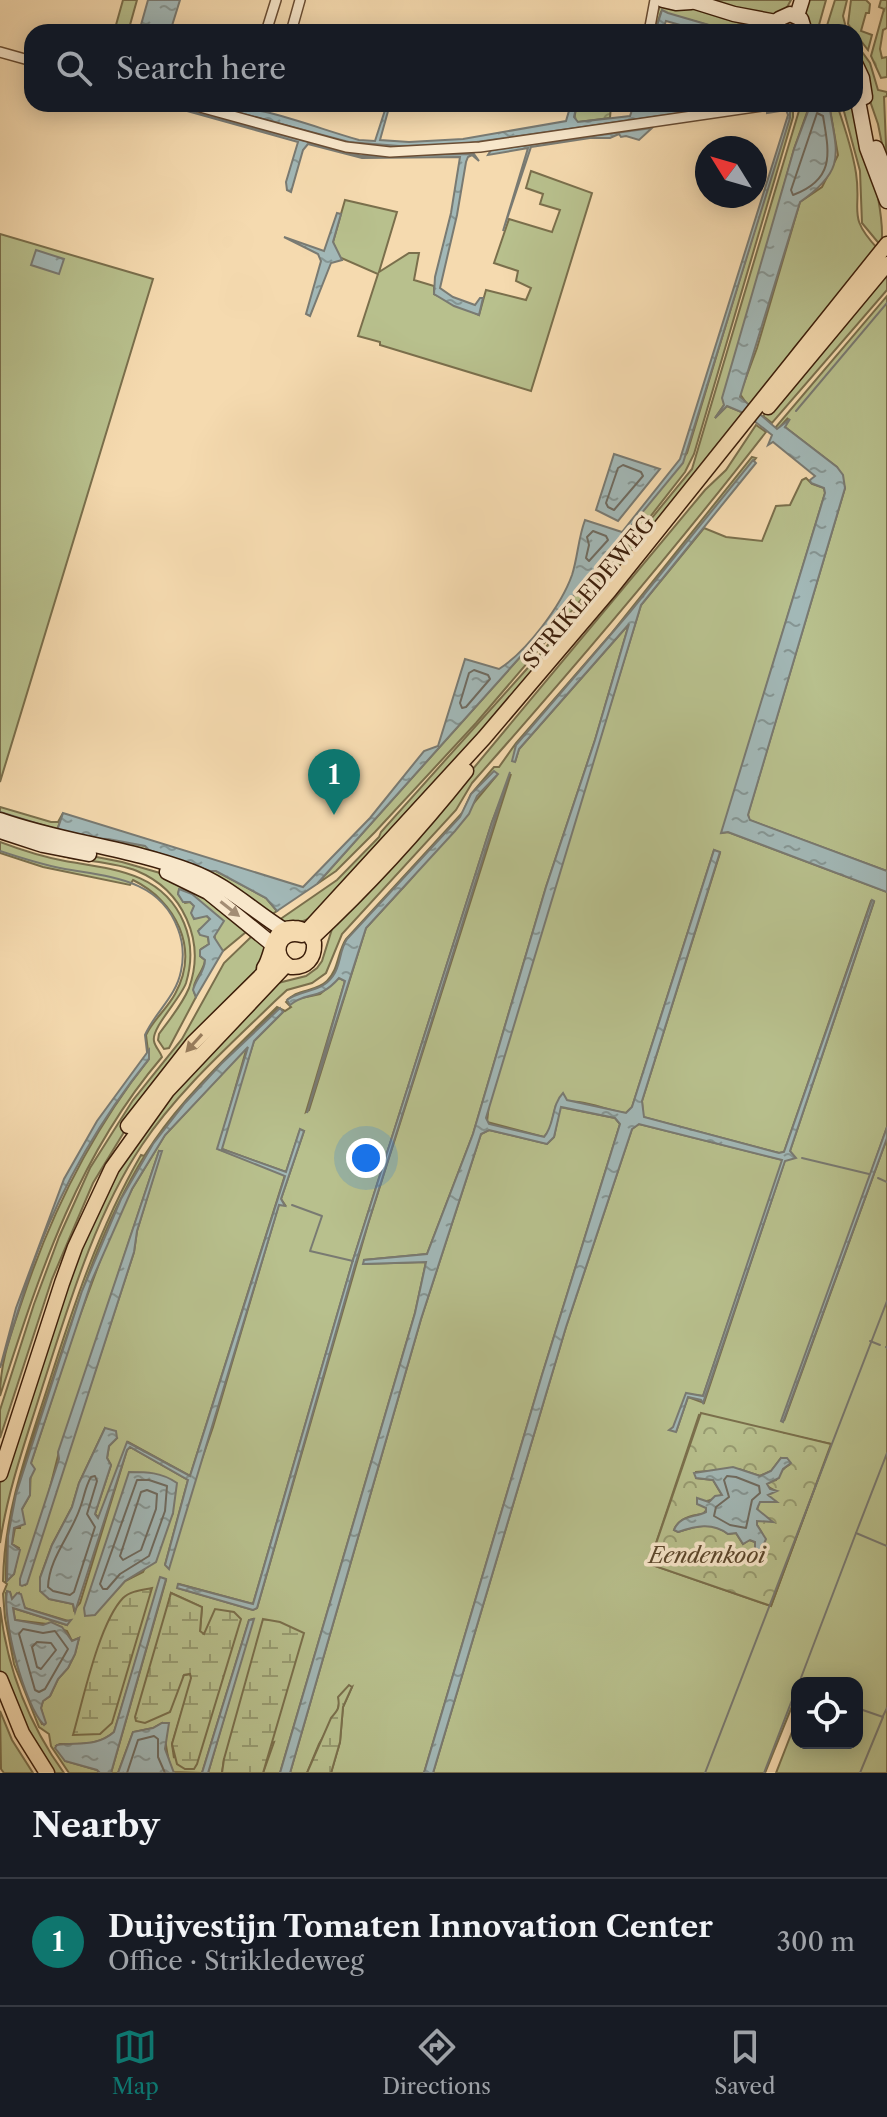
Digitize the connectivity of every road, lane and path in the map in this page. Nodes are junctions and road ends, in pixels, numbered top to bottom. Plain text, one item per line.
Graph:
1 (276, 0) edge
2 (300, 0) edge
3 (655, 0) edge
4 (663, 0) edge
5 (802, 0) edge
6 (690, 1) edge
7 (794, 10) edge
8 (268, 24) edge
9 (293, 24) edge
10 (650, 24) edge
11 (763, 24) edge
12 (777, 24) edge
13 (0, 52) edge
14 (24, 59) edge
15 (863, 84) edge
16 (218, 112) edge
17 (714, 112) edge
18 (860, 112) edge
19 (887, 175) edge
20 (886, 197) edge
21 (887, 244) edge
22 (887, 252) edge
23 (880, 269) edge
24 (0, 820) edge
25 (0, 831) edge
26 (326, 918) junction
27 (284, 930) junction
28 (306, 933) junction
29 (277, 954) junction
30 (265, 978) junction
31 (0, 1445) edge
32 (0, 1474) edge
33 (0, 1679) edge
34 (0, 1704) edge
35 (36, 1773) edge
36 (47, 1773) edge

1 - 8 street
2 - 9 street
3 - 10 street
4 - 6 main road
5 - 7 main road
6 - 11 main road
7 - 12 main road
13 - 14 street
15 - 19 main road
16 - 17 street
18 - 20 main road
21 - 23 main road, STRIKLEDEWEG
22 - 23 main road, STRIKLEDEWEG
23 - 26 main road, STRIKLEDEWEG
24 - 27 main road
25 -> 29 main road
26 - 28 main road, STRIKLEDEWEG
26 - 30 main road
27 - 28 main road
27 - 29 main road
28 - 29 main road
28 - 29 main road
29 - 30 main road
30 -> 31 main road
30 - 32 main road
33 - 36 main road
34 - 35 main road

